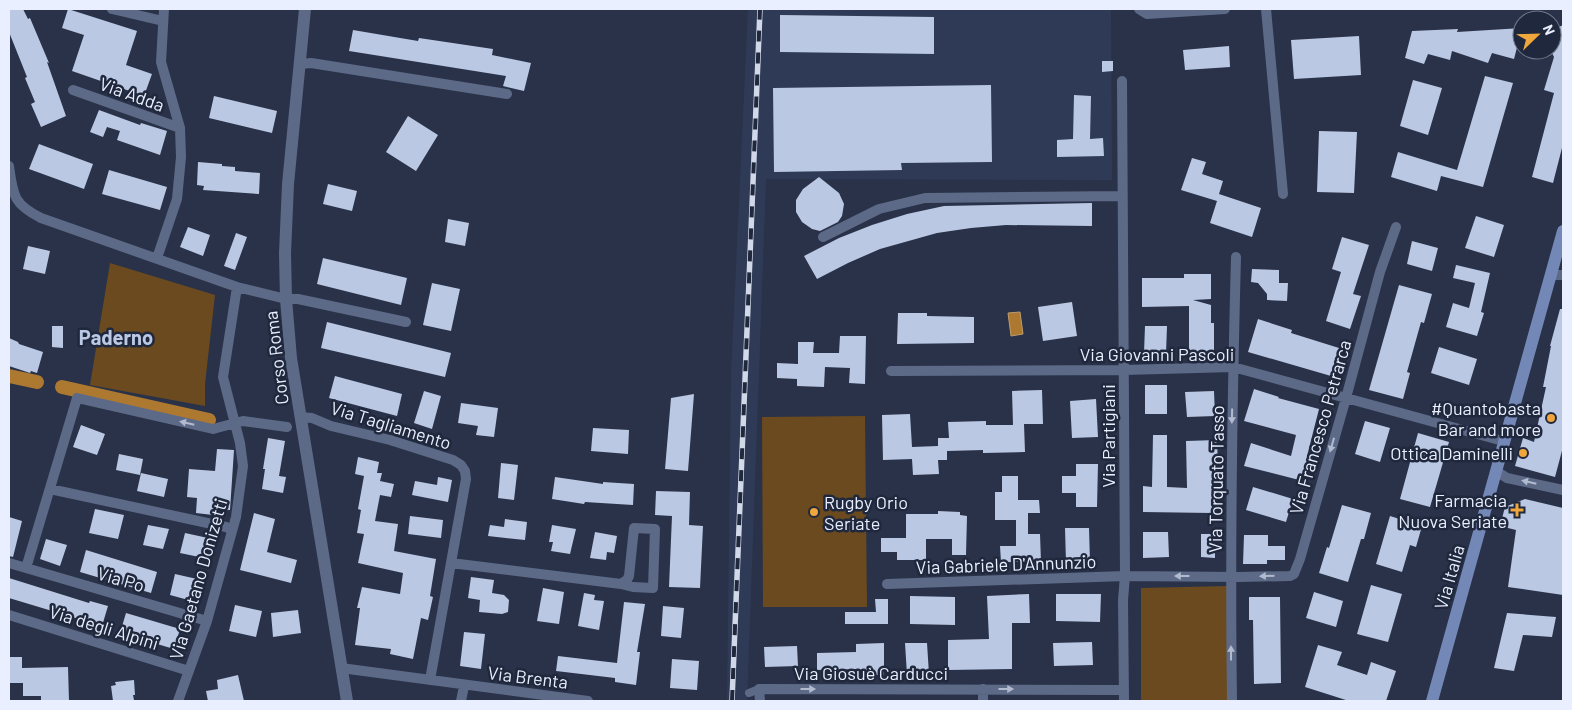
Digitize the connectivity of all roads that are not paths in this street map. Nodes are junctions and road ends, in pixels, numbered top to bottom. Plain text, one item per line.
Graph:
1 (112, 9) edge
2 (164, 9) edge
3 (305, 9) edge
4 (1139, 9) edge
5 (1225, 9) edge
6 (1266, 9) edge
7 (163, 21) junction
8 (300, 64) junction
9 (1122, 82) dead end
10 (73, 90) dead end
11 (507, 94) dead end
12 (180, 128) junction
13 (9, 166) edge
14 (1283, 194) dead end
15 (1122, 196) junction
16 (12, 198) edge
17 (1396, 227) dead end
18 (1563, 231) edge
19 (823, 237) dead end
20 (1236, 257) dead end
21 (157, 258) junction
22 (1557, 275) edge
23 (237, 287) junction
24 (286, 300) junction
25 (406, 322) dead end
26 (1233, 367) junction
27 (1124, 370) junction
28 (891, 371) dead end
29 (1346, 398) junction
30 (300, 417) junction
31 (235, 424) junction
32 (287, 426) dead end
33 (1504, 441) junction
34 (1496, 471) junction
35 (50, 489) junction
36 (1563, 490) edge
37 (232, 530) junction
38 (9, 563) edge
39 (451, 563) junction
40 (26, 568) junction
41 (1125, 576) junction
42 (1231, 576) junction
43 (621, 584) junction
44 (887, 584) dead end
45 (9, 615) edge
46 (207, 621) junction
47 (341, 668) junction
48 (189, 671) junction
49 (430, 680) junction
50 (464, 686) junction
51 (760, 689) junction
52 (983, 689) junction
53 (1124, 690) junction
54 (749, 693) dead end
55 (178, 701) edge
56 (346, 701) edge
57 (461, 701) edge
58 (588, 701) edge
59 (760, 701) edge
60 (983, 701) edge
61 (1124, 701) edge
62 (1232, 701) edge
63 (1432, 701) edge

1 - 7 street
2 - 7 street, Via Adda
3 - 8 street, Corso Roma
4 - 5 street
6 - 14 street
7 - 12 street, Via Adda
8 - 11 street
8 - 24 street, Corso Roma
9 - 15 street, Via Partigiani
10 - 12 street, Via Adda
12 - 21 street, Via Adda
13 - 16 street
15 - 19 street
15 - 27 street, Via Partigiani
16 - 21 street
17 - 29 street, Via Francesco Petrarca
18 - 22 main road, Via Italia
20 - 26 street, Via Torquato Tasso
21 - 23 street
22 - 33 main road, Via Italia
23 - 24 street
23 - 31 street, Via Gaetano Donizetti
24 - 25 street
24 - 30 street, Corso Roma
26 - 27 street, Via Giovanni Pascoli
26 - 29 street, Via Giovanni Pascoli
26 -> 42 street, Via Torquato Tasso
27 - 28 street, Via Giovanni Pascoli
27 - 41 street, Via Partigiani
29 - 33 street, Via Giovanni Pascoli
29 -> 42 street, Via Francesco Petrarca
30 - 39 street, Via Tagliamento
30 - 47 street, Corso Roma
31 - 32 street
31 -> 35 street
31 - 37 street, Via Gaetano Donizetti
33 - 34 main road, Via Italia
36 -> 34 street
34 - 63 main road, Via Italia
35 - 37 street
35 - 40 street
37 - 46 street, Via Gaetano Donizetti
38 - 40 street, Via Po
39 - 43 street
39 - 49 street, Via Tagliamento
40 - 46 street, Via Po
42 -> 41 street, Via Gabriele D'Annunzio
41 - 44 street, Via Gabriele D'Annunzio
41 - 53 street, Via Partigiani
62 -> 42 street, Via Torquato Tasso
43 - 43 street
45 - 48 street, Via degli Alpini
46 - 48 street, Via Gaetano Donizetti
47 - 49 street, Via Brenta
47 - 56 street, Corso Roma
48 - 55 street, Via Gaetano Donizetti
49 - 50 street, Via Brenta
50 - 57 street, Via Brenta
50 - 58 street, Via Brenta
51 -> 52 street, Via Giosuè Carducci
51 - 54 street
51 - 59 street
52 -> 53 street, Via Giosuè Carducci
52 - 60 street
53 - 61 street, Via Partigiani

